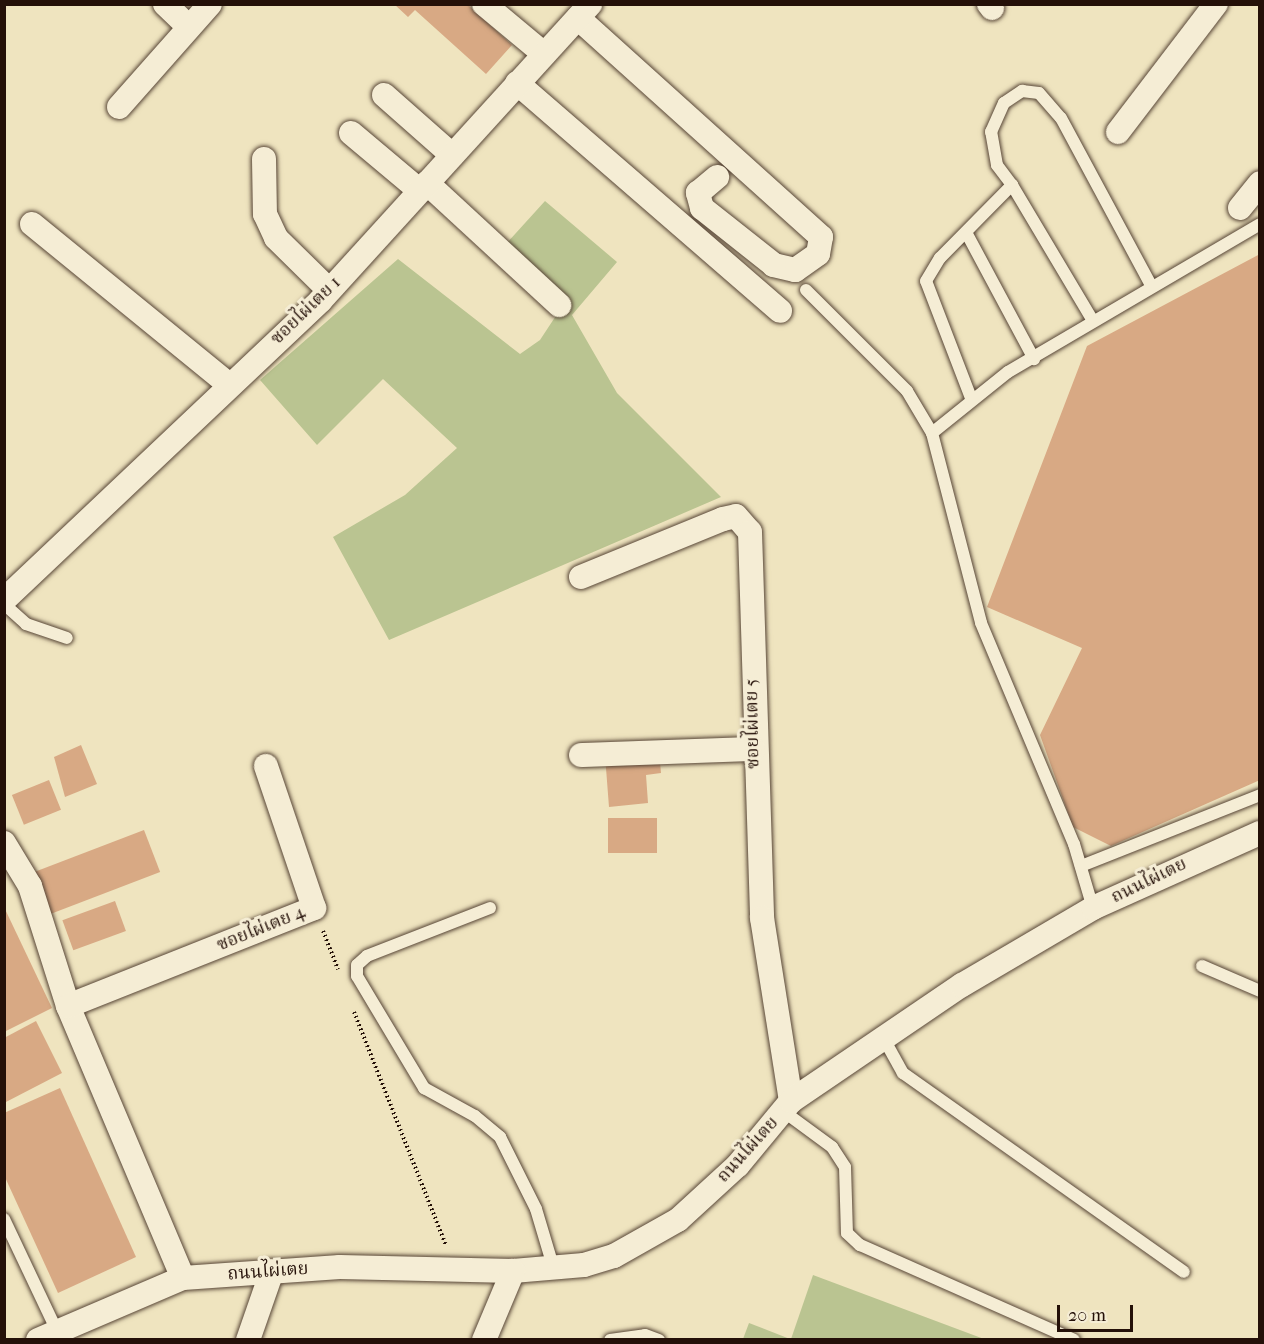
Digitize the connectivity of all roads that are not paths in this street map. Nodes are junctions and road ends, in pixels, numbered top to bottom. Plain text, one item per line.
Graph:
1 (165, 4) edge
2 (210, 4) edge
3 (484, 4) edge
4 (1216, 4) edge
5 (584, 11) edge
6 (189, 27) junction
7 (544, 54) junction
8 (517, 83) junction
9 (384, 95) dead end
10 (119, 107) dead end
11 (1118, 132) dead end
12 (351, 134) dead end
13 (452, 155) junction
14 (264, 159) dead end
15 (717, 177) dead end
16 (1260, 183) edge
17 (1012, 185) junction
18 (423, 187) junction
19 (1240, 208) dead end
20 (32, 224) dead end
21 (1260, 225) edge
22 (967, 234) junction
23 (1152, 287) junction
24 (329, 290) junction
25 (806, 290) dead end
26 (559, 305) dead end
27 (780, 311) dead end
28 (1093, 321) junction
29 (1034, 359) junction
30 (227, 384) junction
31 (971, 398) junction
32 (932, 434) junction
33 (581, 577) dead end
34 (4, 602) edge
35 (67, 638) dead end
36 (753, 749) junction
37 (581, 755) dead end
38 (266, 766) dead end
39 (1260, 795) edge
40 (1260, 833) edge
41 (4, 843) edge
42 (1081, 866) junction
43 (490, 908) dead end
44 (1093, 908) junction
45 (1202, 966) dead end
46 (1260, 992) edge
47 (68, 1006) junction
48 (884, 1039) junction
49 (787, 1106) junction
50 (4, 1218) edge
51 (553, 1266) junction
52 (272, 1271) junction
53 (513, 1271) junction
54 (1184, 1272) dead end
55 (183, 1278) junction
56 (47, 1335) edge
57 (484, 1339) edge
58 (248, 1340) edge
59 (610, 1340) edge
60 (659, 1340) edge
61 (1074, 1340) edge

1 - 6 street
2 - 6 street
3 - 7 street
4 - 11 street
5 - 7 street, ซอยไผ่เตย 1
5 - 15 street
6 - 10 street
7 - 8 street, ซอยไผ่เตย 1
8 - 13 street, ซอยไผ่เตย 1
8 - 27 street
9 - 13 street
12 - 18 street
13 - 18 street, ซอยไผ่เตย 1
14 - 24 street
16 - 19 street
17 - 22 lane
17 - 23 lane
17 - 28 lane
18 - 24 street, ซอยไผ่เตย 1
18 - 26 street
20 - 30 street
21 - 23 lane
22 - 29 lane
22 - 31 lane
23 - 28 lane
24 - 30 street, ซอยไผ่เตย 1
25 - 32 lane
28 - 29 lane
29 - 31 lane
30 - 34 street, ซอยไผ่เตย 1
31 - 32 lane
32 - 42 lane
33 - 36 street, ซอยไผ่เตย 5
34 - 35 lane
36 - 37 street
36 - 49 street, ซอยไผ่เตย 5
38 - 47 street, ซอยไผ่เตย 4
39 - 42 lane
40 - 44 street, ถนนไผ่เตย
41 - 47 street
42 - 44 lane
43 - 51 lane
44 - 48 street, ถนนไผ่เตย
45 - 46 lane
47 - 55 street
48 - 49 street, ถนนไผ่เตย
48 - 54 lane
49 - 51 street, ถนนไผ่เตย
49 - 61 lane
50 - 56 lane
51 - 53 street, ถนนไผ่เตย
52 - 53 street, ถนนไผ่เตย
52 - 55 street, ถนนไผ่เตย
52 - 58 street
53 - 57 street
55 - 56 street, ถนนไผ่เตย
59 - 60 lane

